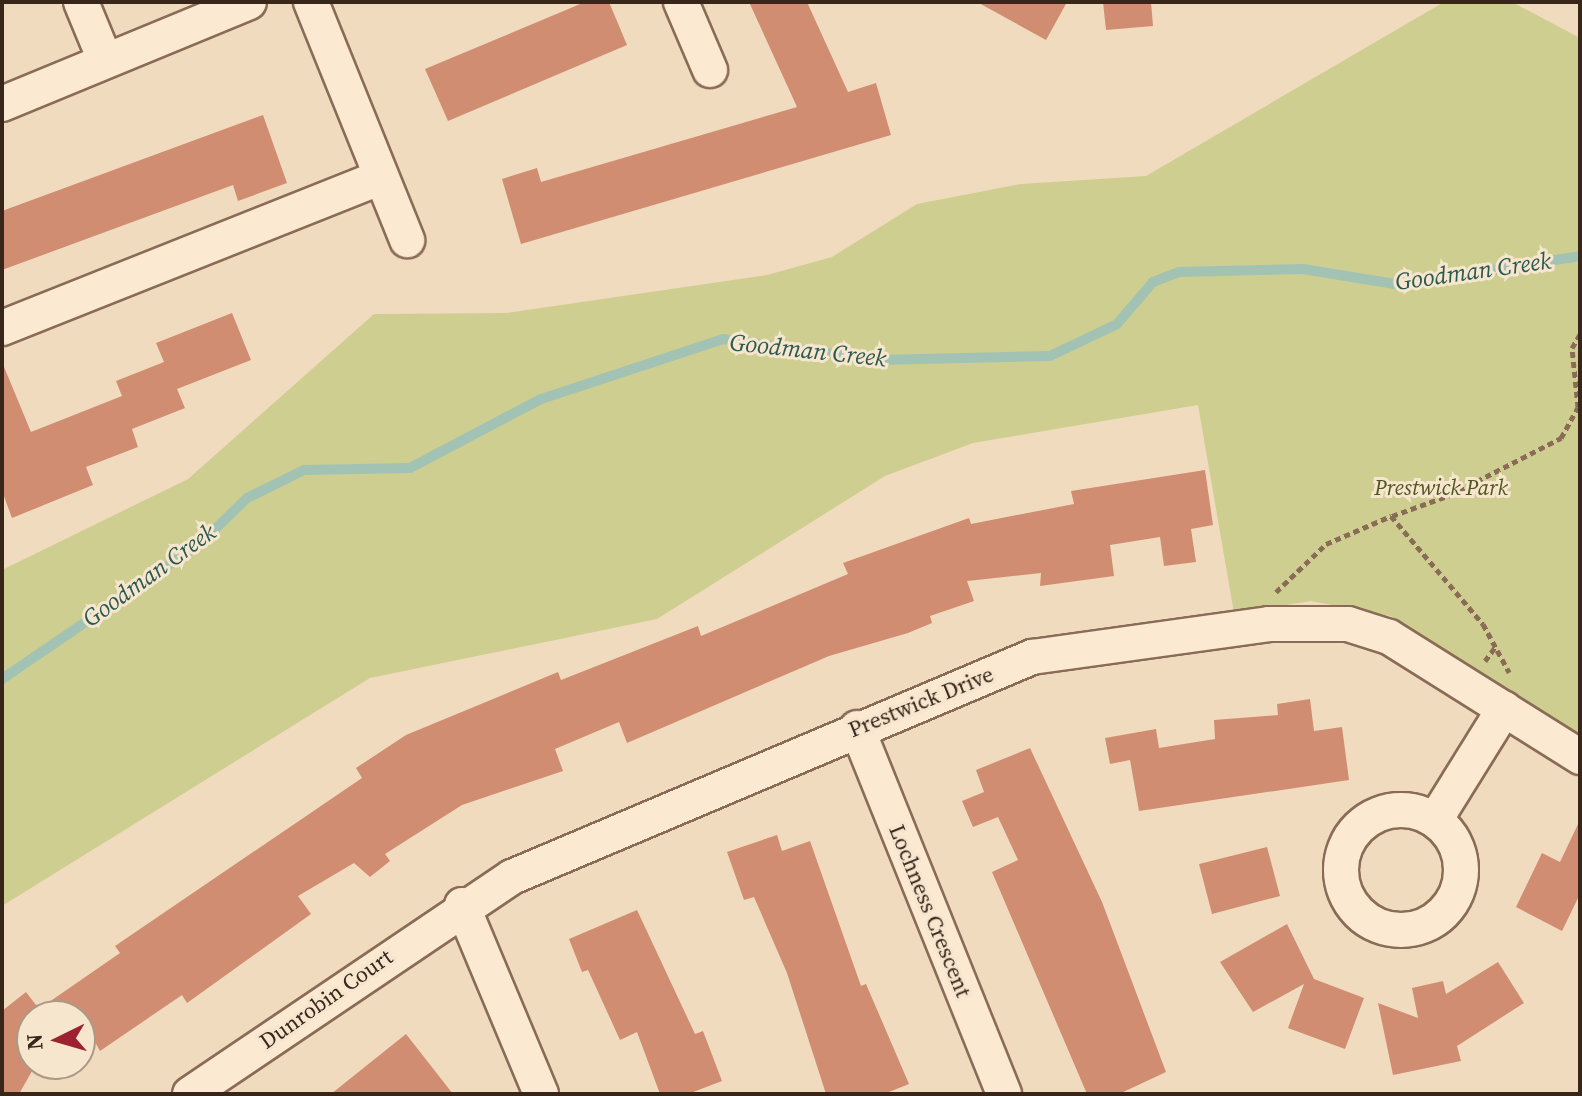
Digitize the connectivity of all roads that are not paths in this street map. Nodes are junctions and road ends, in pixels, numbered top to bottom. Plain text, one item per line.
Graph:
1 (81, 2) edge
2 (249, 2) edge
3 (311, 2) edge
4 (681, 2) edge
5 (105, 60) junction
6 (710, 70) dead end
7 (2, 104) edge
8 (379, 178) junction
9 (407, 240) dead end
10 (2, 328) edge
11 (1504, 709) junction
12 (857, 728) junction
13 (1580, 757) edge
14 (1435, 820) dead end
15 (462, 905) junction
16 (190, 1094) edge
17 (541, 1094) edge
18 (1004, 1094) edge

1 - 5 street
2 - 5 street
3 - 8 street
4 - 6 street
5 - 7 street
8 - 9 street
8 - 10 street
11 - 12 street, Prestwick Drive
11 - 13 street, Prestwick Drive
11 - 14 street
12 - 15 street, Prestwick Drive
12 - 18 street, Lochness Crescent
15 - 16 street, Dunrobin Court
15 - 17 street

